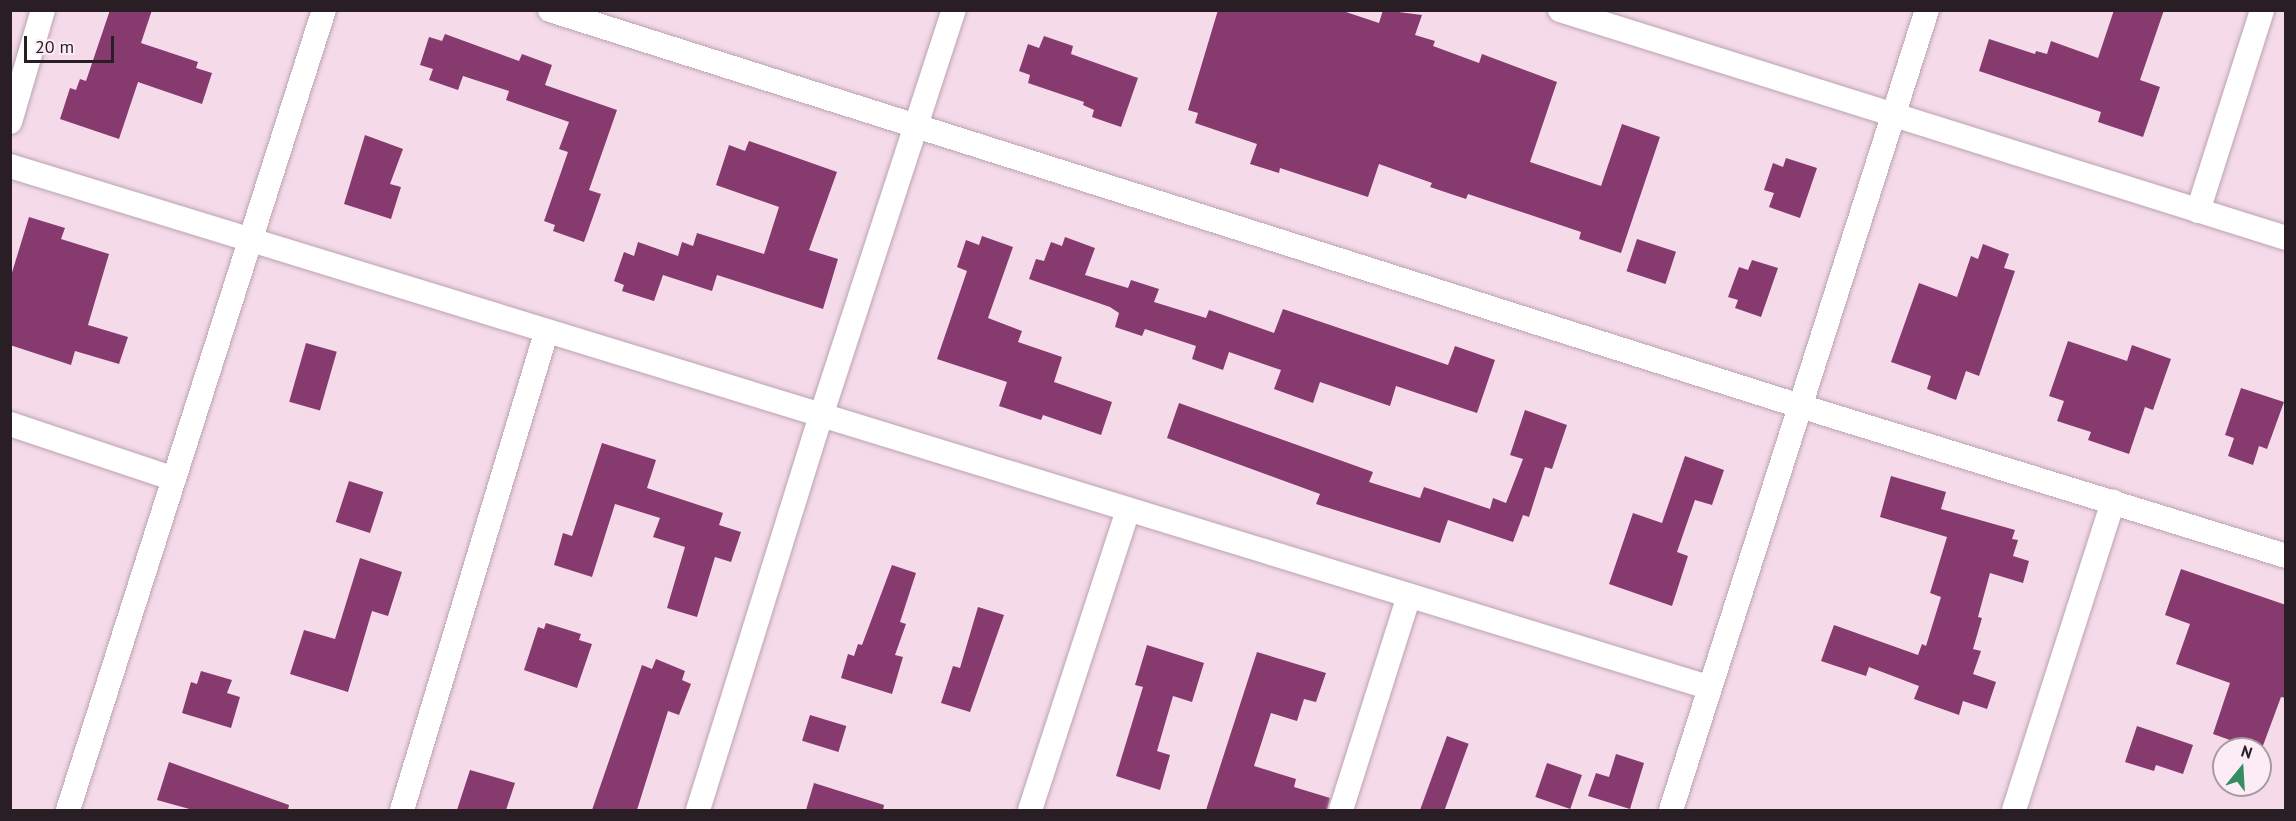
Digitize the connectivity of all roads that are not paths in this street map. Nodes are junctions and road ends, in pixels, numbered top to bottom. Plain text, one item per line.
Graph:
1 (43, 10) edge
2 (324, 10) edge
3 (550, 10) edge
4 (954, 10) edge
5 (1560, 10) edge
6 (1927, 10) edge
7 (2262, 10) edge
8 (1595, 16) edge
9 (1891, 117) junction
10 (10, 122) edge
11 (916, 126) junction
12 (10, 166) edge
13 (2198, 211) junction
14 (2286, 238) edge
15 (250, 243) junction
16 (546, 332) junction
17 (1800, 406) junction
18 (821, 416) junction
19 (10, 424) edge
20 (174, 479) junction
21 (2113, 502) junction
22 (1128, 510) junction
23 (2286, 556) edge
24 (1409, 596) junction
25 (1708, 687) junction
26 (69, 810) edge
27 (402, 810) edge
28 (698, 810) edge
29 (1030, 810) edge
30 (1341, 810) edge
31 (1671, 810) edge
32 (2014, 810) edge

1 - 10 street
2 - 15 street
3 - 11 street
4 - 11 street
5 - 8 street
6 - 9 street
7 - 13 street
8 - 9 street
9 - 13 street
9 - 17 street
11 - 17 street
11 - 18 street
12 - 15 street
13 - 14 street
15 - 16 street
15 - 20 street
16 - 18 street
16 - 27 street
17 - 21 street
17 - 25 street
18 - 22 street
18 - 28 street
19 - 20 street
20 - 26 street
21 - 23 street
21 - 32 street
22 - 24 street
22 - 29 street
24 - 25 street
24 - 30 street
25 - 31 street

